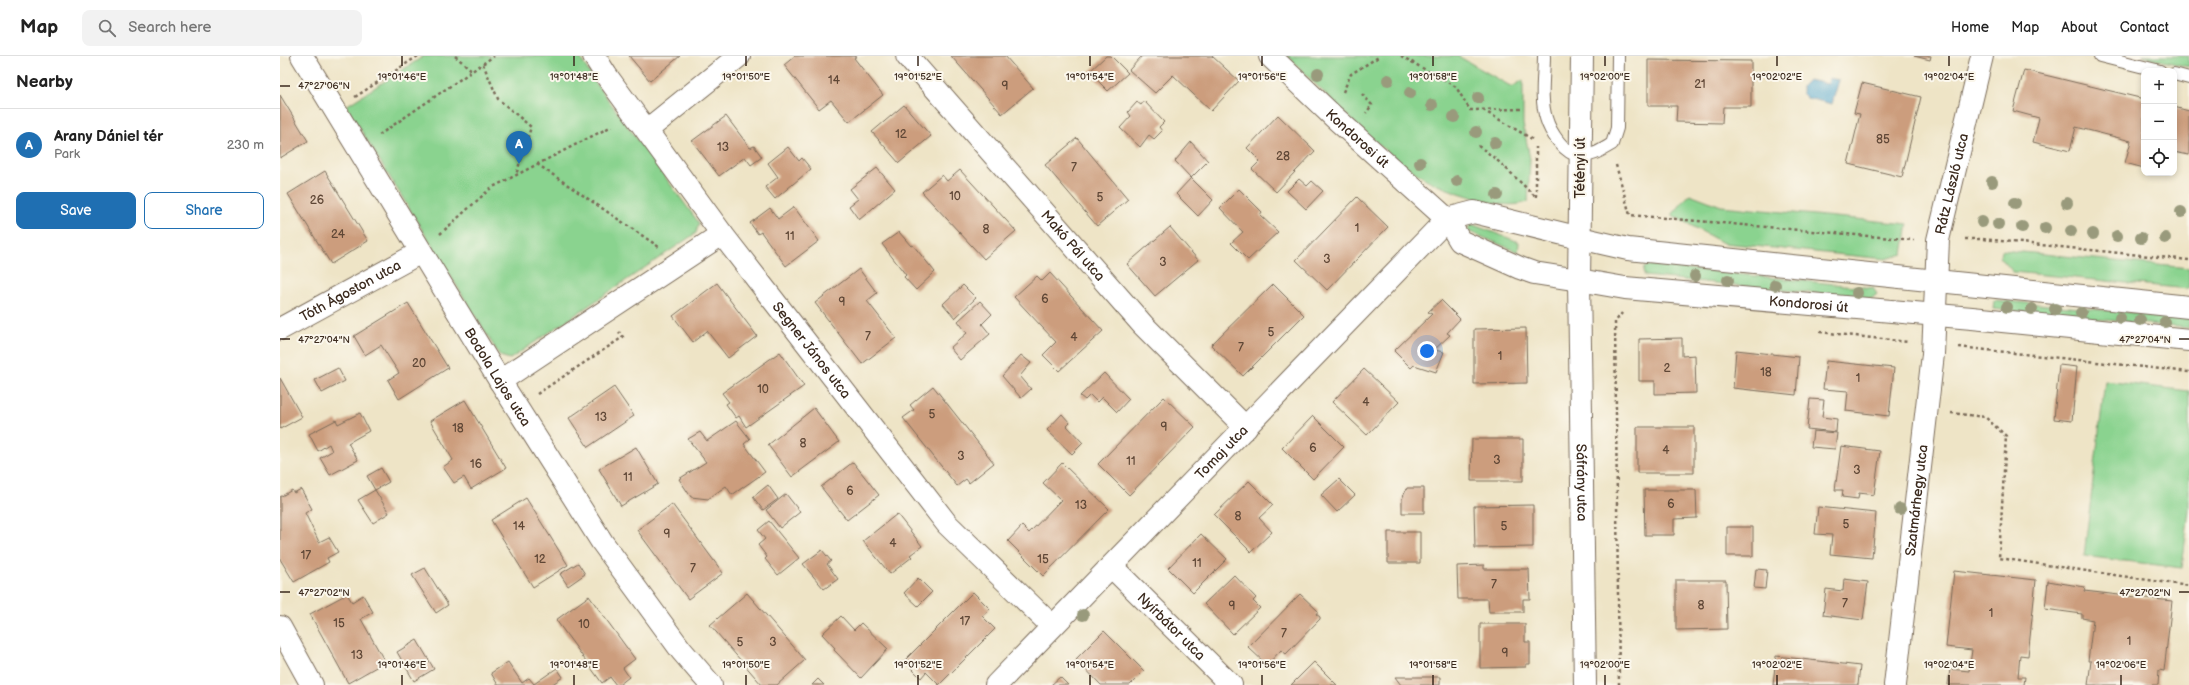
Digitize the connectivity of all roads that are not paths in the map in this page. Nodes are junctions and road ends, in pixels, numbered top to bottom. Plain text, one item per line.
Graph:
1 (302, 56) edge
2 (594, 56) edge
3 (739, 56) edge
4 (907, 56) edge
5 (1270, 56) edge
6 (1544, 56) edge
7 (1582, 56) edge
8 (1618, 56) edge
9 (1982, 56) edge
10 (2100, 56) edge
11 (2148, 68) edge
12 (2177, 75) edge
13 (2189, 78) edge
14 (641, 122) junction
15 (1580, 156) junction
16 (1447, 219) junction
17 (722, 234) junction
18 (1580, 238) junction
19 (421, 252) junction
20 (1579, 280) junction
21 (1936, 282) junction
22 (2189, 307) edge
23 (1936, 314) junction
24 (280, 329) edge
25 (2189, 340) edge
26 (500, 382) junction
27 (1246, 428) junction
28 (1112, 567) junction
29 (1052, 626) junction
30 (280, 627) edge
31 (312, 685) edge
32 (711, 685) edge
33 (996, 685) edge
34 (1231, 685) edge
35 (1585, 685) edge
36 (1895, 685) edge

1 - 19 street, Bodola Lajos utca
2 - 14 street, Segner János utca
3 - 14 street
4 - 27 street, Makó Pál utca
5 - 16 street, Kondorosi út
6 - 15 lane
7 - 15 street, Tétényi út
8 - 15 lane
9 - 21 street, Rátz László utca
10 - 11 lane
12 - 13 lane
14 - 17 street, Segner János utca
15 - 18 street, Tétényi út
16 - 18 street
16 - 20 street, Kondorosi út
16 - 27 street, Tomaj utca
17 - 26 street
17 - 29 street, Segner János utca
18 - 20 street, Tétényi út
18 - 21 street
19 - 24 street, Tóth Ágoston utca
19 - 26 street, Bodola Lajos utca
20 - 23 street, Kondorosi út
20 - 35 street, Sáfrány utca
21 - 22 street
21 - 23 street, Rátz László utca
23 - 25 street, Kondorosi út
23 - 36 street, Szatmárhegy utca
26 - 32 street, Bodola Lajos utca
27 - 28 street, Tomaj utca
28 - 29 street, Tomaj utca
28 - 34 street, Nyírbátor utca
29 - 33 street, Tomaj utca
30 - 31 street

